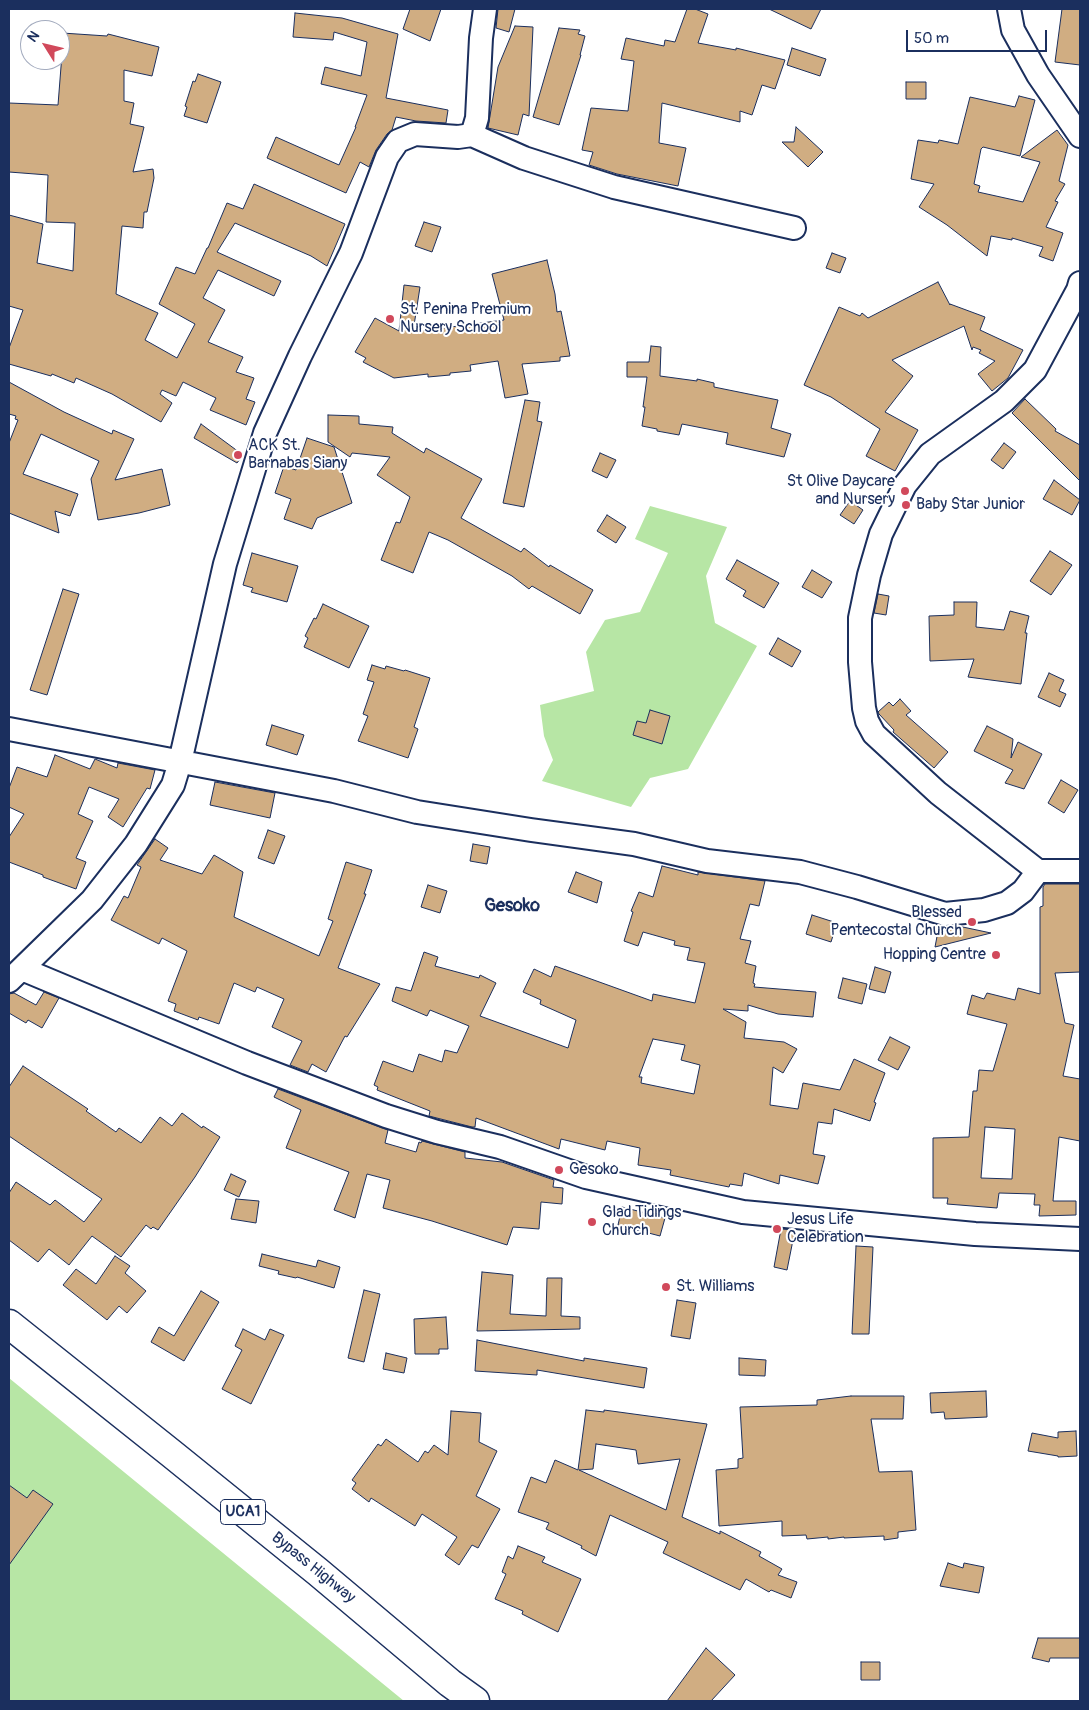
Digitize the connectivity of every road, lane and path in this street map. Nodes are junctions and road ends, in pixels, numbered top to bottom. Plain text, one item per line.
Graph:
1 (485, 9) edge
2 (1009, 9) edge
3 (472, 135) junction
4 (1080, 136) edge
5 (794, 228) dead end
6 (1080, 283) edge
7 (9, 729) edge
8 (180, 762) junction
9 (1038, 871) junction
10 (1080, 871) edge
11 (16, 975) edge
12 (1080, 1239) edge
13 (9, 1324) edge
14 (475, 1701) edge

1 - 3 street
2 - 4 street
3 - 5 street
3 - 8 street
6 - 9 street
7 - 8 street
8 - 9 street
8 - 11 street
9 - 10 street
11 - 12 street
13 - 14 main road, Bypass Highway / UCA1

